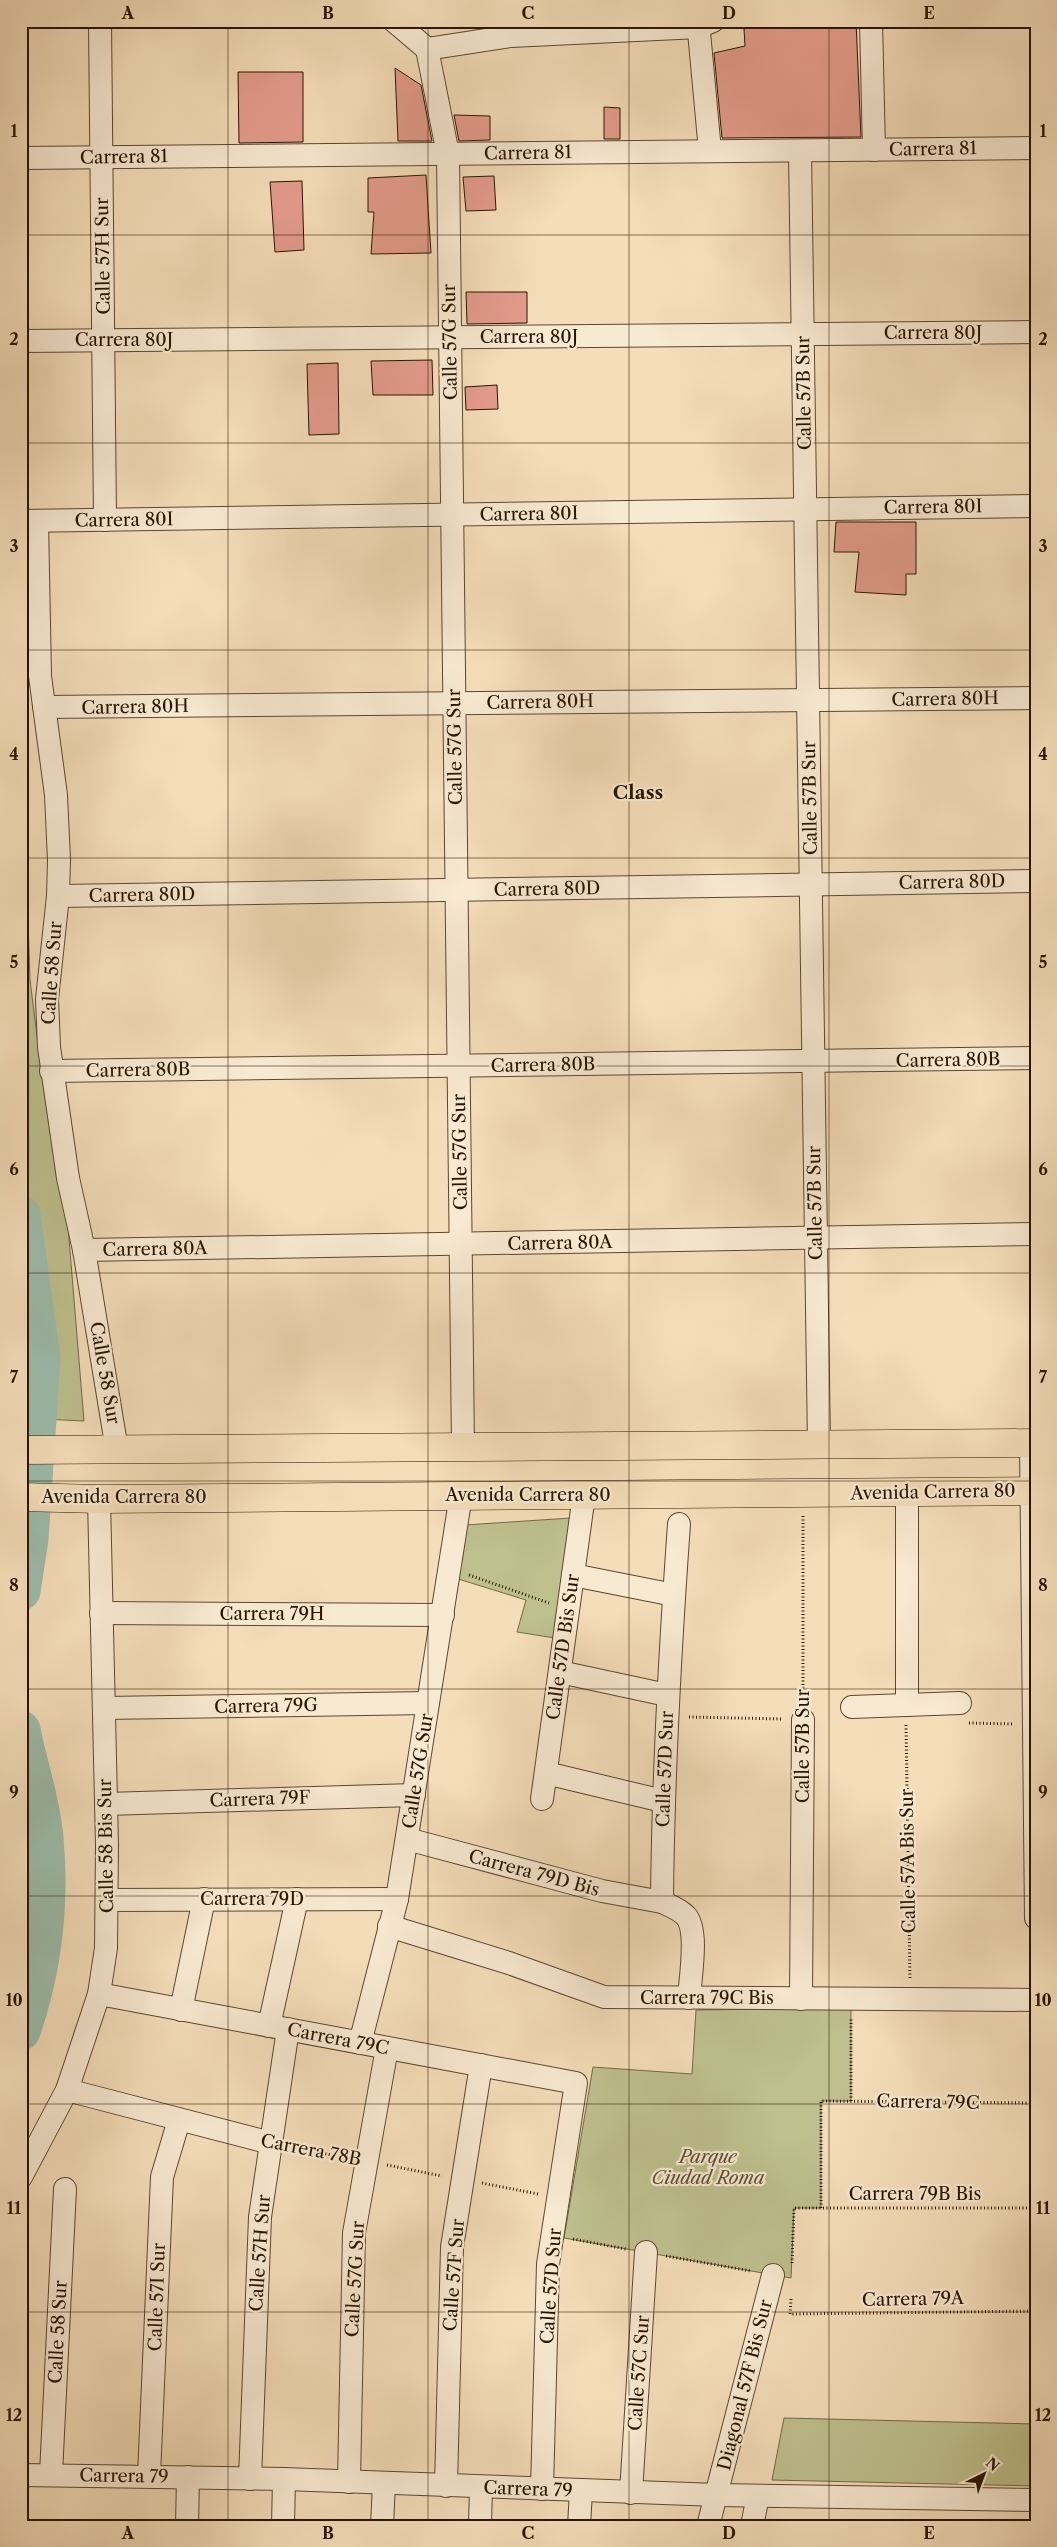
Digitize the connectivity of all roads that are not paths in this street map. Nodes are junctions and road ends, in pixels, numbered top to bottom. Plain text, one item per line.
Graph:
1 (100, 21) edge
2 (394, 21) edge
3 (871, 21) edge
4 (703, 23) edge
5 (427, 48) junction
6 (1036, 148) edge
7 (874, 150) junction
8 (710, 151) junction
9 (800, 151) junction
10 (448, 154) junction
11 (102, 157) junction
12 (21, 158) edge
13 (1036, 332) edge
14 (803, 334) junction
15 (450, 337) junction
16 (104, 340) junction
17 (21, 341) edge
18 (1036, 506) edge
19 (805, 509) junction
20 (452, 515) junction
21 (105, 520) junction
22 (29, 521) edge
23 (1036, 698) edge
24 (808, 700) junction
25 (455, 703) junction
26 (44, 707) junction
27 (1036, 881) edge
28 (811, 885) junction
29 (457, 890) junction
30 (58, 896) junction
31 (1036, 1058) edge
32 (813, 1061) junction
33 (459, 1066) junction
34 (51, 1071) junction
35 (1036, 1234) edge
36 (816, 1238) junction
37 (461, 1244) junction
38 (84, 1250) junction
39 (1034, 1443) edge
40 (819, 1445) junction
41 (463, 1447) junction
42 (21, 1450) edge
43 (117, 1450) junction
44 (1034, 1491) edge
45 (907, 1492) junction
46 (584, 1495) junction
47 (461, 1496) junction
48 (21, 1497) edge
49 (90, 1499) junction
50 (678, 1524) dead end
51 (573, 1575) junction
52 (674, 1595) junction
53 (101, 1613) junction
54 (442, 1615) junction
55 (560, 1672) junction
56 (667, 1695) junction
57 (960, 1703) dead end
58 (428, 1704) junction
59 (852, 1707) dead end
60 (104, 1708) junction
61 (906, 1713) junction
62 (803, 1720) road end
63 (546, 1773) junction
64 (414, 1795) junction
65 (542, 1799) dead end
66 (662, 1800) junction
67 (106, 1804) junction
68 (407, 1838) junction
69 (296, 1899) junction
70 (397, 1899) junction
71 (107, 1900) junction
72 (204, 1900) junction
73 (662, 1902) junction
74 (1036, 1918) edge
75 (390, 1926) junction
76 (99, 1994) junction
77 (689, 1998) junction
78 (802, 1999) junction
79 (1036, 2000) edge
80 (181, 2010) junction
81 (278, 2028) junction
82 (360, 2043) junction
83 (388, 2048) junction
84 (481, 2065) junction
85 (576, 2083) joint
86 (67, 2090) junction
87 (179, 2120) junction
88 (270, 2143) junction
89 (21, 2177) edge
90 (65, 2189) dead end
91 (646, 2252) road end
92 (773, 2275) road end
93 (51, 2474) junction
94 (21, 2475) edge
95 (150, 2476) junction
96 (188, 2477) junction
97 (250, 2479) junction
98 (284, 2480) junction
99 (349, 2482) junction
100 (384, 2483) junction
101 (446, 2486) junction
102 (481, 2487) junction
103 (542, 2489) junction
104 (581, 2491) junction
105 (631, 2493) junction
106 (717, 2495) junction
107 (758, 2496) junction
108 (1036, 2500) edge
109 (187, 2526) edge
110 (283, 2526) edge
111 (382, 2526) edge
112 (480, 2526) edge
113 (579, 2526) edge
114 (708, 2526) edge
115 (752, 2526) edge

1 - 11 street, Calle 57H Sur
2 - 5 street
3 - 7 street
4 - 5 street
4 - 8 street
5 - 10 street, Calle 57G Sur
6 - 7 street, Carrera 81
7 - 9 street, Carrera 81
8 - 9 street, Carrera 81
8 - 10 street, Carrera 81
9 - 14 street, Calle 57B Sur
10 - 11 street, Carrera 81
10 - 15 street, Calle 57G Sur
11 - 12 street, Carrera 81
11 - 16 street, Calle 57H Sur
13 - 14 street, Carrera 80J
14 - 15 street, Carrera 80J
14 - 19 street, Calle 57B Sur
15 - 16 street, Carrera 80J
15 - 20 street, Calle 57G Sur
16 - 17 street, Carrera 80J
16 - 21 street, Calle 57H Sur
18 - 19 street, Carrera 80I
19 - 20 street, Carrera 80I
19 - 24 street, Calle 57B Sur
20 - 21 street, Carrera 80I
20 - 25 street, Calle 57G Sur
21 - 22 street, Carrera 80I
22 - 26 street, Calle 58 Sur
23 - 24 street, Carrera 80H
24 - 25 street, Carrera 80H
24 - 28 street, Calle 57B Sur
25 - 26 street, Carrera 80H
25 - 29 street, Calle 57G Sur
26 - 30 street, Calle 58 Sur
27 - 28 street, Carrera 80D
28 - 29 street, Carrera 80D
28 - 32 street, Calle 57B Sur
29 - 30 street, Carrera 80D
29 - 33 street, Calle 57G Sur
30 - 34 street, Calle 58 Sur
31 - 32 street, Carrera 80B
32 - 33 street, Carrera 80B
32 - 36 street, Calle 57B Sur
33 - 34 street, Carrera 80B
33 - 37 street, Calle 57G Sur
34 - 38 street, Calle 58 Sur
35 - 36 street, Carrera 80A
36 - 37 street, Carrera 80A
36 - 40 street, Calle 57B Sur
37 - 38 street, Carrera 80A
37 - 41 street, Calle 57G Sur
38 - 43 street, Calle 58 Sur
39 - 40 main road
39 - 44 street
40 - 41 main road
41 - 43 main road
42 - 43 main road
44 - 45 main road, Avenida Carrera 80
44 - 74 street
45 - 46 main road, Avenida Carrera 80
45 - 61 street
46 - 47 main road, Avenida Carrera 80
46 - 51 street, Calle 57D Bis Sur
47 - 49 main road, Avenida Carrera 80
47 - 54 street, Calle 57G Sur
48 - 49 main road, Avenida Carrera 80
49 - 53 street, Calle 58 Bis Sur
50 - 52 street, Calle 57D Sur
51 - 52 street
51 - 55 street, Calle 57D Bis Sur
52 - 56 street, Calle 57D Sur
53 - 54 street, Carrera 79H
53 - 60 street, Calle 58 Bis Sur
54 - 58 street, Calle 57G Sur
55 - 56 street
55 - 63 street, Calle 57D Bis Sur
56 - 66 street, Calle 57D Sur
57 - 61 street
58 - 60 street, Carrera 79G
58 - 64 street, Calle 57G Sur
59 - 61 street
60 - 67 street, Calle 58 Bis Sur
62 - 78 street, Calle 57B Sur
63 - 65 street, Calle 57D Bis Sur
63 - 66 street
64 - 67 street, Carrera 79F
64 - 68 street, Calle 57G Sur
66 - 73 street, Calle 57D Sur
67 - 71 street, Calle 58 Bis Sur
68 - 70 street, Calle 57G Sur
68 - 73 street, Carrera 79D Bis
69 - 70 street, Carrera 79D
69 - 72 street, Carrera 79D
69 - 81 street, Calle 57H Sur
70 - 75 street, Calle 57G Sur
71 - 72 street, Carrera 79D
71 - 76 street, Calle 58 Bis Sur
72 - 80 street
73 - 77 street
75 - 77 street, Carrera 79C Bis
75 - 82 street, Calle 57G Sur
76 - 80 street, Carrera 79C
76 - 86 street, Calle 58 Bis Sur
77 - 78 street, Carrera 79C Bis
78 - 79 street, Carrera 79C Bis
80 - 81 street, Carrera 79C
81 - 82 street, Carrera 79C
81 - 88 street, Calle 57H Sur
82 - 83 street, Carrera 79C
83 - 84 street, Carrera 79C
83 - 99 street, Calle 57G Sur
84 - 85 street, Carrera 79C
84 - 101 street, Calle 57F Sur
85 - 103 street, Calle 57D Sur
86 - 87 street, Carrera 78B
86 - 89 street, Calle 58 Bis Sur
87 - 88 street, Carrera 78B
87 - 95 street, Calle 57I Sur
88 - 97 street, Calle 57H Sur
90 - 93 street, Calle 58 Sur
91 - 105 street, Calle 57C Sur
92 - 106 street, Diagonal 57F Bis Sur
93 - 94 street, Carrera 79
93 - 95 street, Carrera 79
95 - 96 street, Carrera 79
96 - 97 street, Carrera 79
96 - 109 street
97 - 98 street, Carrera 79
98 - 99 street, Carrera 79
98 - 110 street
99 - 100 street, Carrera 79
100 - 101 street, Carrera 79
100 - 111 street
101 - 102 street, Carrera 79
102 - 103 street, Carrera 79
102 - 112 street
103 - 104 street, Carrera 79
104 - 105 street, Carrera 79
104 - 113 street
105 - 106 street, Carrera 79
106 - 107 street, Carrera 79
106 - 114 street, Diagonal 57F Bis Sur
107 - 108 street, Carrera 79
107 - 115 street

